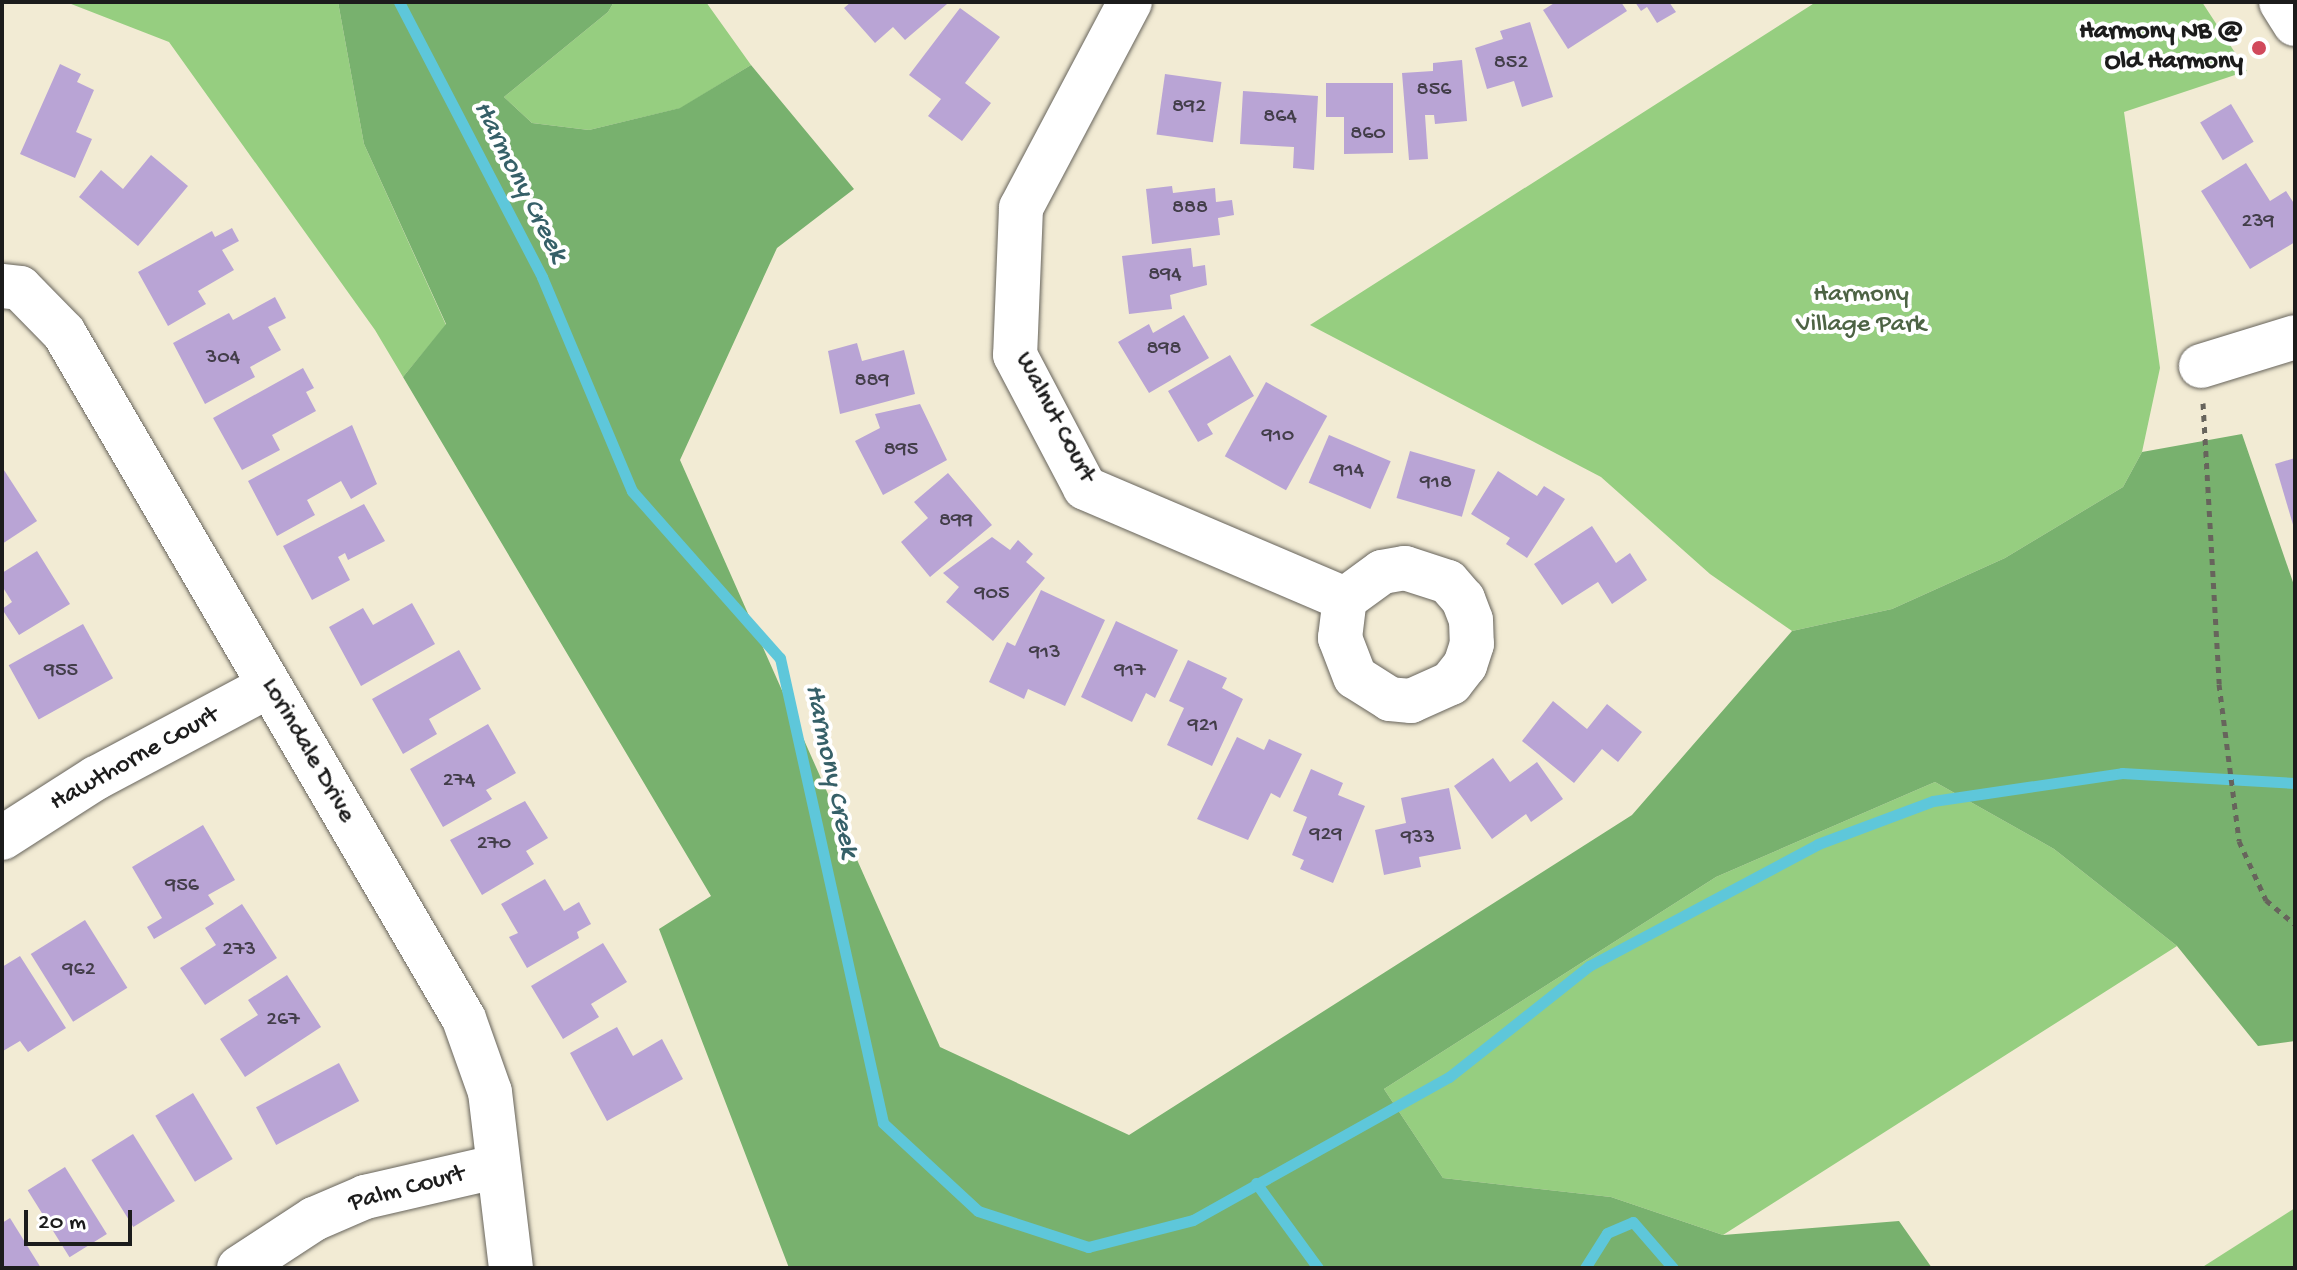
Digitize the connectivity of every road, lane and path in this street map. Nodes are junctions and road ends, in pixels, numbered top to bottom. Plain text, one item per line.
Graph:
1 (1130, 2) edge
2 (2281, 2) edge
3 (2295, 24) edge
4 (2, 286) edge
5 (2295, 337) edge
6 (2201, 366) joint
7 (1345, 599) dead end
8 (269, 686) junction
9 (2, 838) edge
10 (2295, 924) edge
11 (495, 1167) junction
12 (239, 1268) edge
13 (511, 1268) edge

1 - 7 street, Walnut Court
2 - 3 street
4 - 8 street, Lorindale Drive
5 - 6 street
6 - 10 path
8 - 9 street, Hawthorne Court
8 - 11 street, Lorindale Drive
11 - 12 street, Palm Court
11 - 13 street, Lorindale Drive

